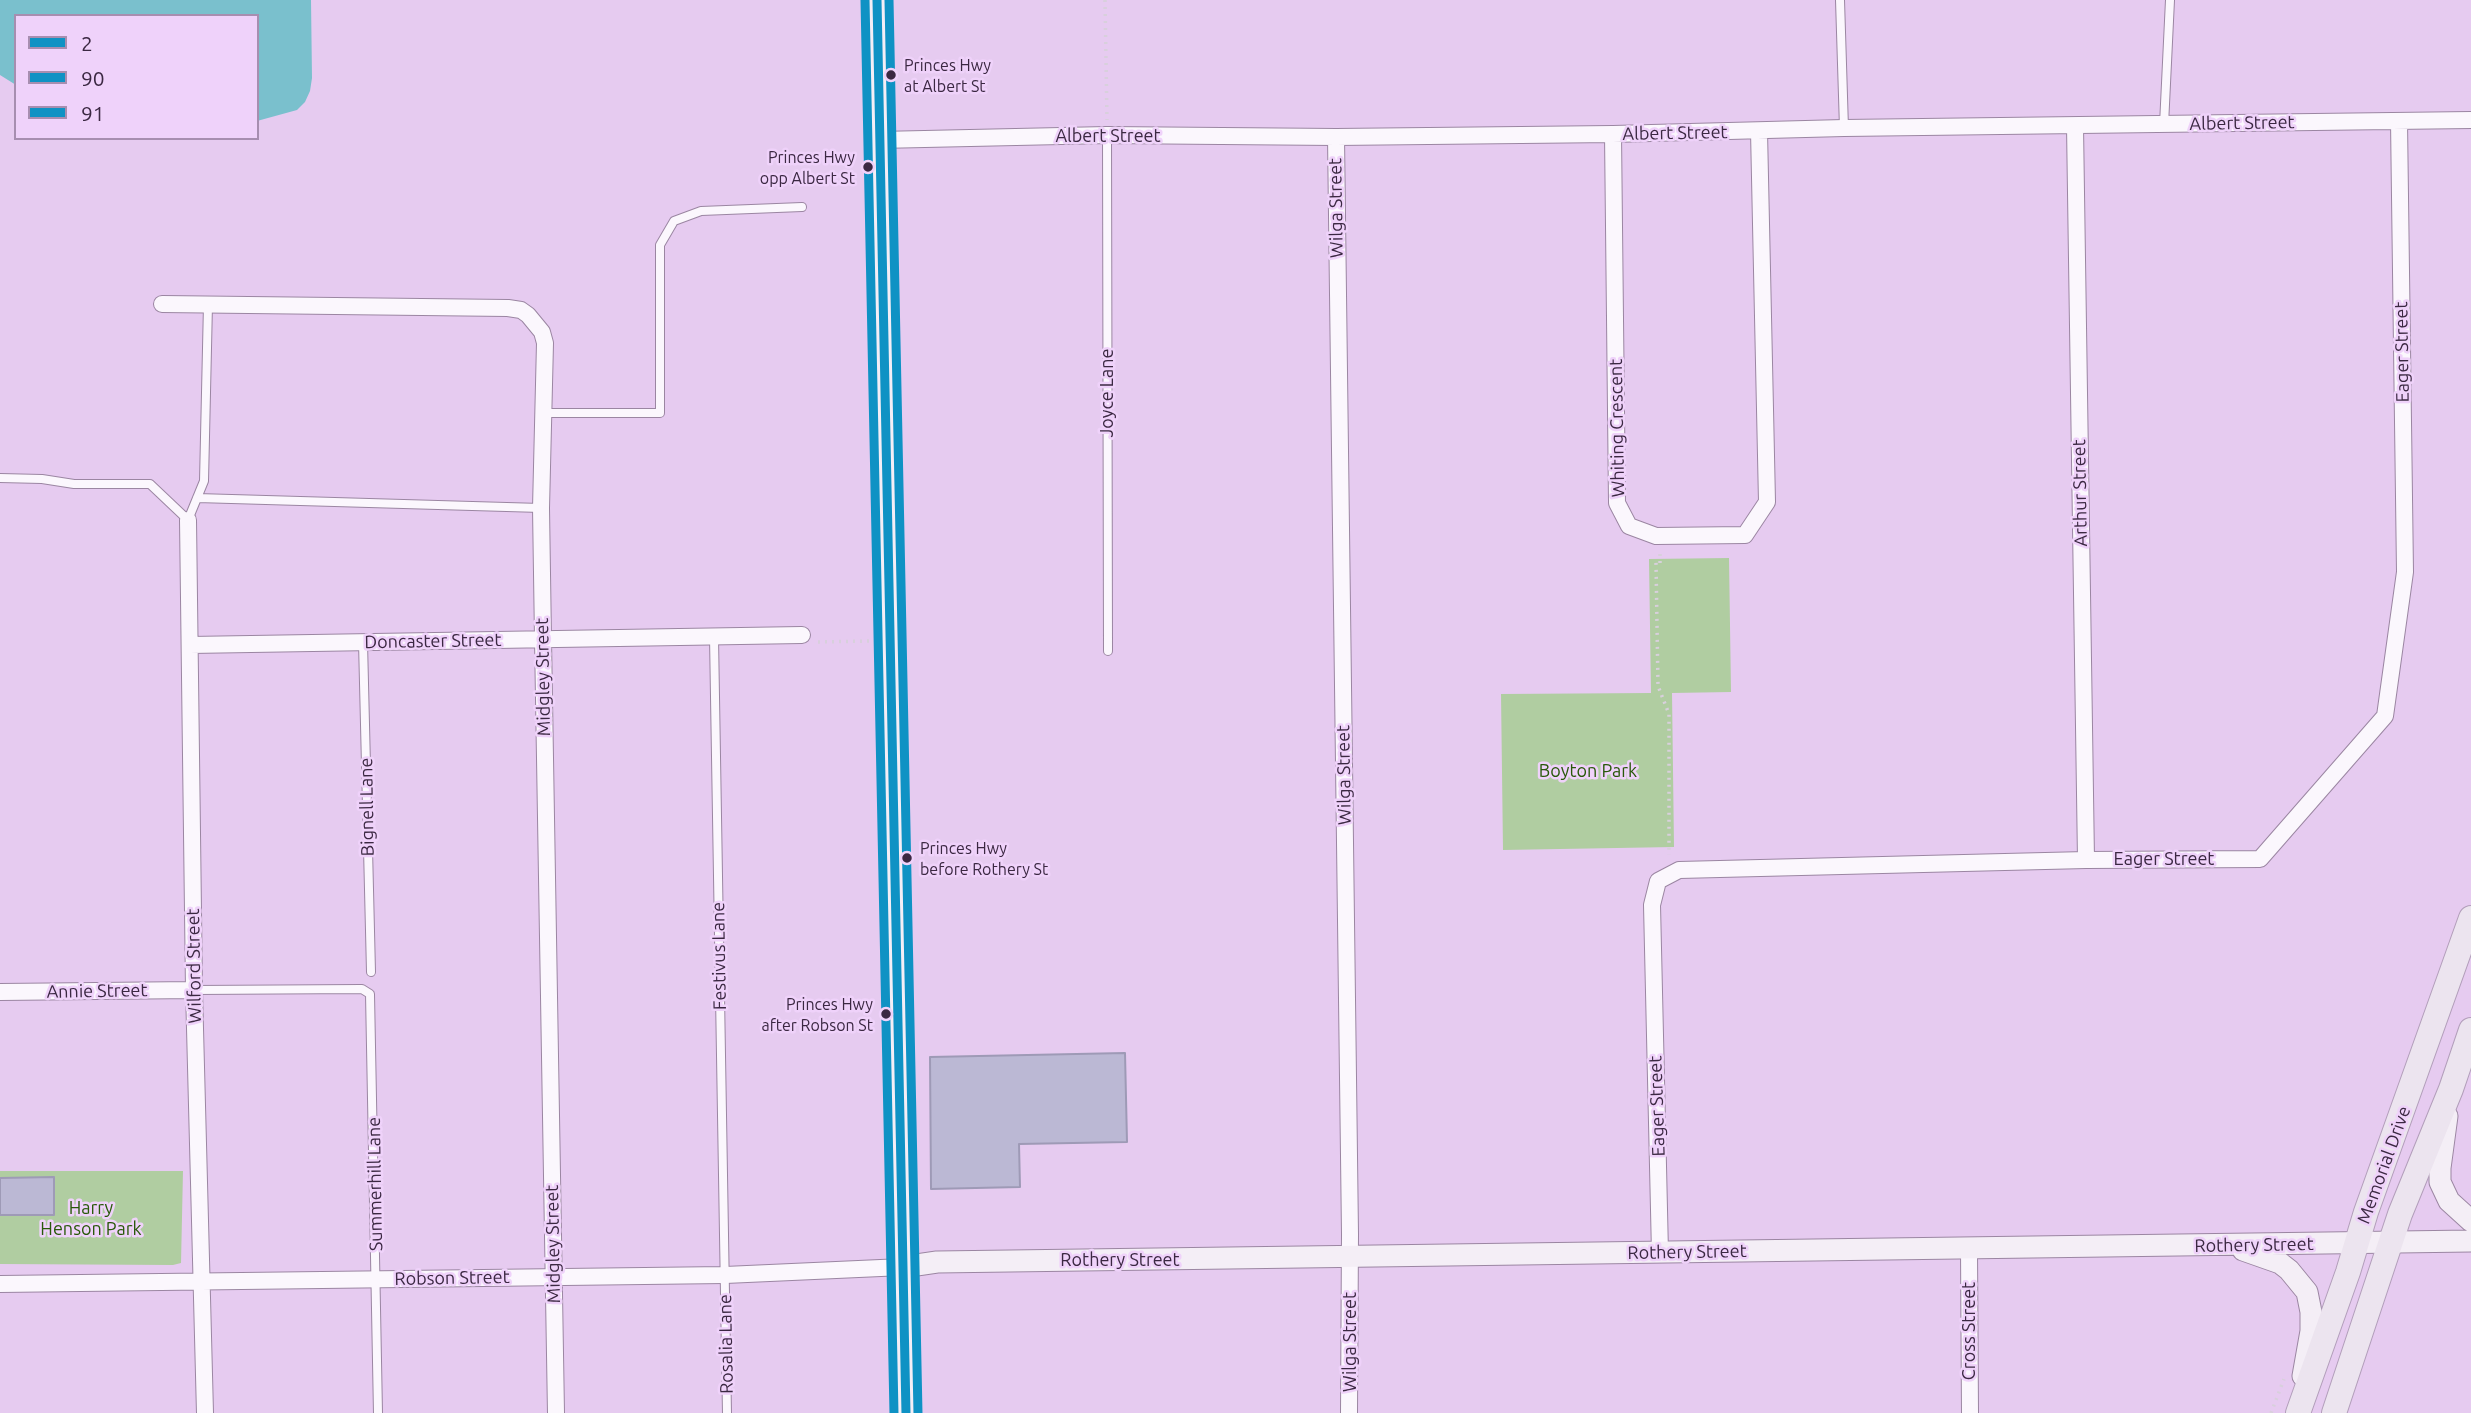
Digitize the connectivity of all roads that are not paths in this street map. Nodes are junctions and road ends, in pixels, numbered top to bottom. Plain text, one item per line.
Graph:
1 (877, 0) edge
2 (1840, 0) edge
3 (2170, 0) edge
4 (2471, 120) edge
5 (2399, 121) junction
6 (2164, 125) junction
7 (2075, 126) junction
8 (1844, 128) junction
9 (1759, 131) junction
10 (1613, 134) junction
11 (1107, 135) junction
12 (1336, 137) junction
13 (879, 140) junction
14 (802, 207) dead end
15 (162, 303) dead end
16 (208, 304) junction
17 (543, 413) junction
18 (0, 478) edge
19 (197, 498) junction
20 (541, 508) junction
21 (188, 520) junction
22 (713, 636) junction
23 (543, 639) junction
24 (805, 639) road end
25 (363, 642) junction
26 (190, 645) junction
27 (1108, 650) dead end
28 (2086, 860) junction
29 (2471, 918) edge
30 (371, 972) dead end
31 (194, 990) junction
32 (0, 992) edge
33 (2471, 1030) edge
34 (2451, 1089) junction
35 (2471, 1221) edge
36 (2471, 1241) edge
37 (2391, 1243) junction
38 (2356, 1244) junction
39 (2227, 1245) junction
40 (1969, 1249) junction
41 (1660, 1253) junction
42 (1350, 1258) junction
43 (903, 1267) junction
44 (725, 1275) junction
45 (554, 1277) junction
46 (377, 1280) junction
47 (203, 1283) junction
48 (0, 1284) edge
49 (205, 1413) edge
50 (378, 1413) edge
51 (556, 1413) edge
52 (727, 1413) edge
53 (906, 1413) edge
54 (1349, 1413) edge
55 (1970, 1413) edge
56 (2297, 1413) edge
57 (2334, 1413) edge

1 - 13 main road
2 - 8 lane
3 - 6 lane
4 - 5 street, Albert Street
5 - 6 street, Albert Street
5 - 28 street, Eager Street
6 - 7 street, Albert Street
7 - 8 street, Albert Street
7 - 28 street, Arthur Street
8 - 9 street, Albert Street
9 - 10 street, Albert Street
9 - 10 street, Whiting Crescent
10 - 12 street, Albert Street
11 - 12 street, Albert Street
11 - 13 street, Albert Street
11 - 27 lane, Joyce Lane
12 - 42 street, Wilga Street
13 - 43 main road
14 - 17 lane
15 - 16 street, Midgley Street
16 - 17 street, Midgley Street
16 - 19 lane
17 - 20 street, Midgley Street
18 - 21 lane
19 - 20 lane
19 - 21 lane
20 - 23 street, Midgley Street
21 - 26 street, Wilford Street
22 - 23 street, Doncaster Street
22 - 24 street, Doncaster Street
22 - 44 lane, Festivus Lane
23 - 25 street, Doncaster Street
23 - 45 street, Midgley Street
25 - 26 street, Doncaster Street
25 - 30 lane, Bignell Lane
26 - 31 street, Wilford Street
28 - 41 street, Eager Street
29 - 38 main road, Memorial Drive
31 - 32 street, Annie Street
31 - 46 lane, Summerhill Lane
31 - 47 street, Wilford Street
33 - 34 main road, Memorial Drive
34 - 35 main road
34 - 37 main road, Memorial Drive
36 - 37 main road, Rothery Street
37 - 38 main road, Rothery Street
37 - 57 main road, Memorial Drive
38 - 39 main road, Rothery Street
38 - 56 main road, Memorial Drive
39 - 40 main road, Rothery Street
39 - 56 main road
40 - 41 main road, Rothery Street
40 - 55 street, Cross Street
41 - 42 main road, Rothery Street
42 - 43 main road, Rothery Street
42 - 54 street, Wilga Street
43 - 44 street, Robson Street
43 - 53 main road
44 - 45 street, Robson Street
44 - 52 lane, Rosalia Lane
45 - 46 street, Robson Street
45 - 51 street, Midgley Street
46 - 47 street, Robson Street
46 - 50 lane, Summerhill Lane
47 - 48 street, Robson Street
47 - 49 street, Wilford Street

